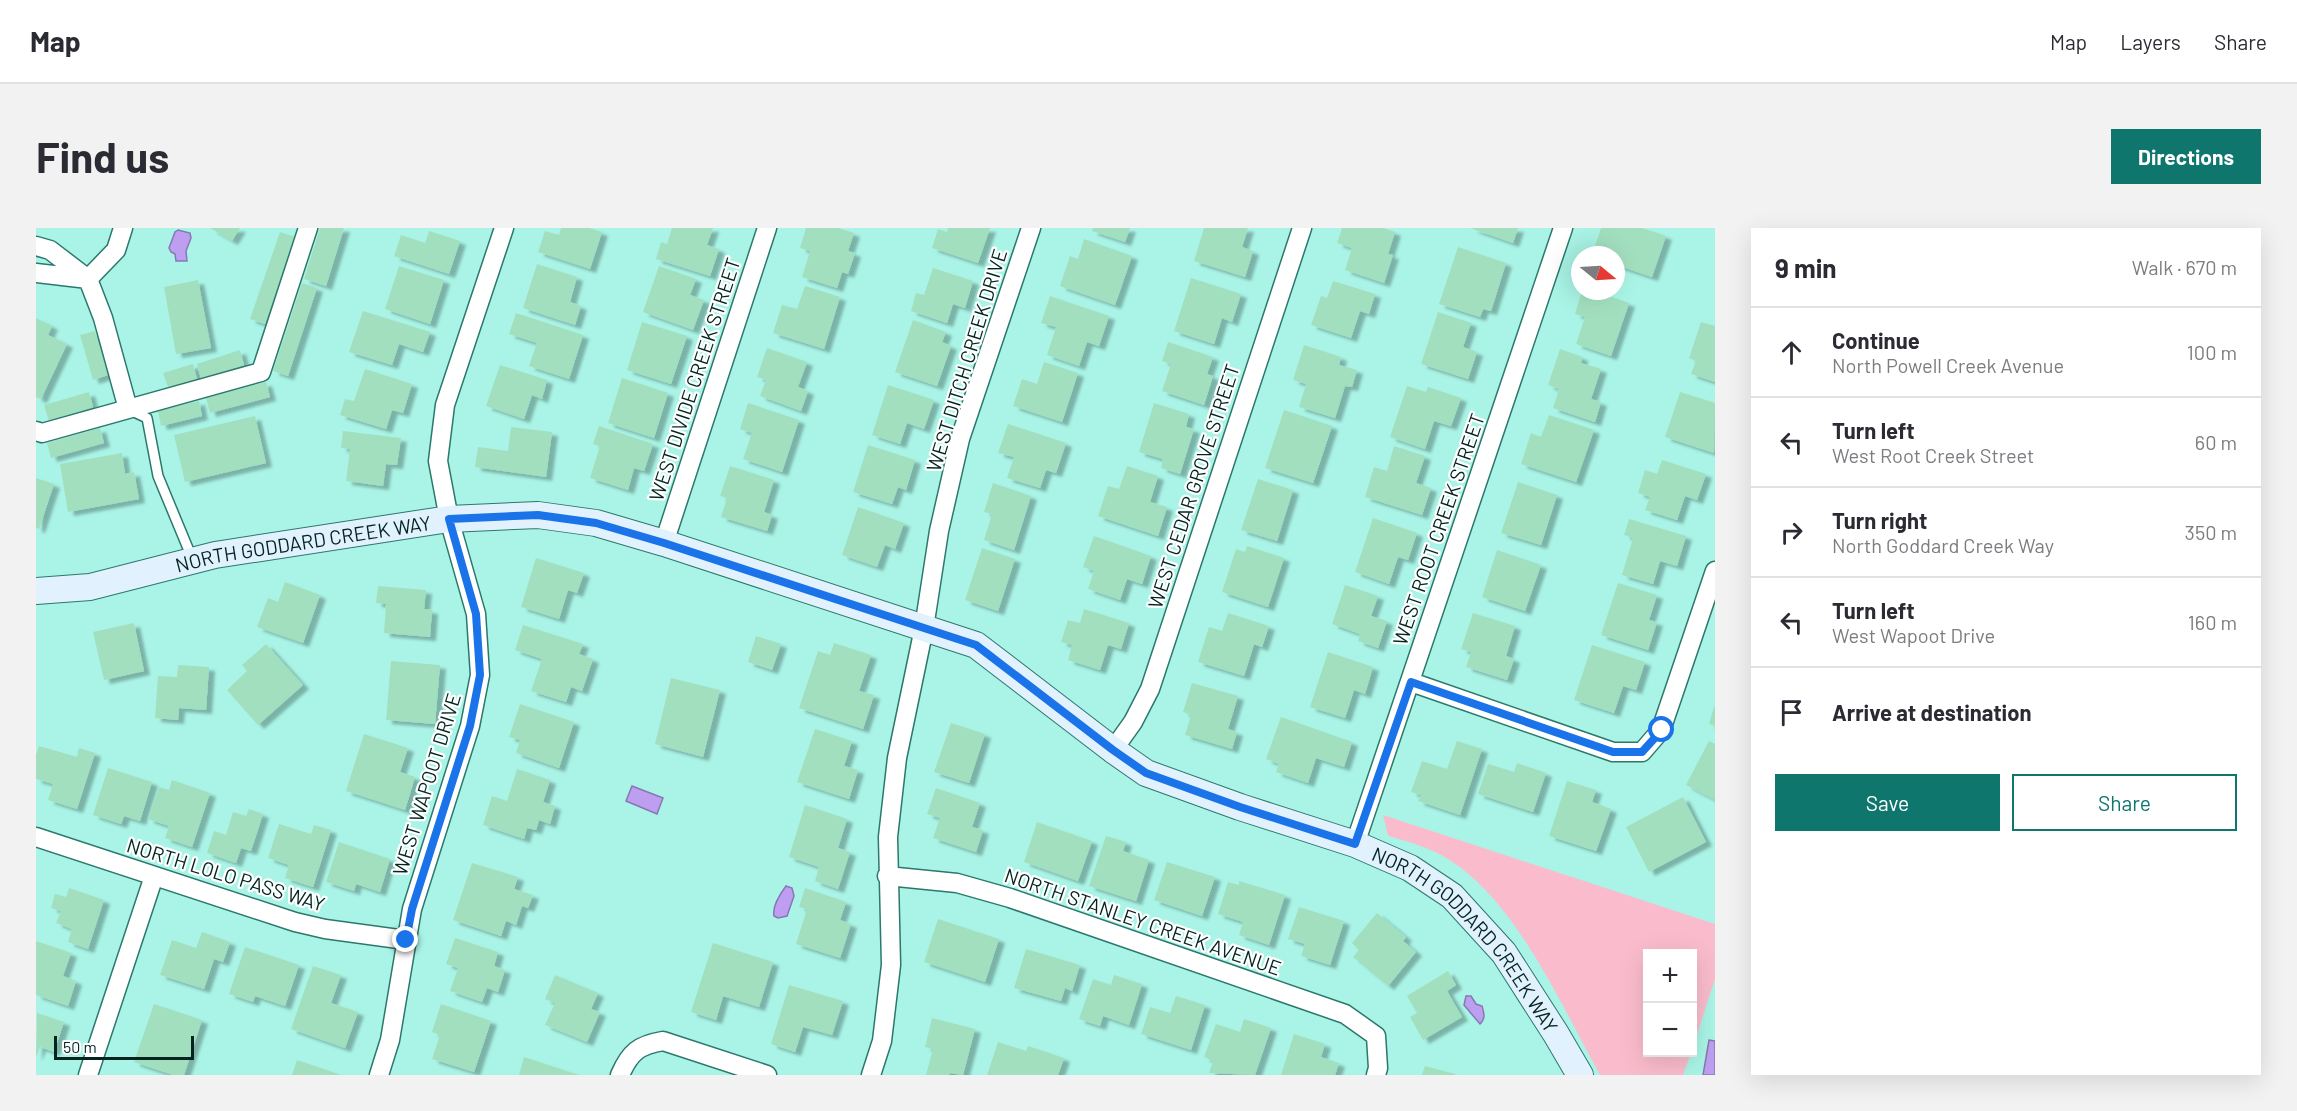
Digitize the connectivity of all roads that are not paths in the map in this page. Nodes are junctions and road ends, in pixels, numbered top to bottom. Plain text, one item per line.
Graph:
1 (123, 228) edge
2 (308, 228) edge
3 (504, 228) edge
4 (767, 228) edge
5 (1031, 228) edge
6 (1302, 228) edge
7 (1563, 228) edge
8 (36, 246) edge
9 (36, 273) edge
10 (88, 279) junction
11 (128, 409) junction
12 (36, 431) edge
13 (449, 519) junction
14 (664, 543) junction
15 (193, 560) junction
16 (1715, 571) edge
17 (36, 591) edge
18 (924, 628) junction
19 (1411, 682) junction
20 (1113, 750) junction
21 (36, 837) edge
22 (1355, 844) junction
23 (154, 876) junction
24 (887, 876) junction
25 (406, 940) junction
26 (88, 1075) edge
27 (379, 1075) edge
28 (620, 1075) edge
29 (767, 1075) edge
30 (871, 1075) edge
31 (1376, 1075) edge
32 (1580, 1075) edge

1 - 10 street
2 - 11 street
3 - 13 street, WEST WAPOOT DRIVE
4 - 14 street, WEST DIVIDE CREEK STREET
5 - 18 street, WEST DITCH CREEK DRIVE
6 - 20 street, WEST CEDAR GROVE STREET
7 - 19 street, WEST ROOT CREEK STREET
8 - 10 street
9 - 10 street
10 - 11 street
11 - 12 street
11 - 15 lane
13 - 14 street, NORTH GODDARD CREEK WAY
13 - 15 street, NORTH GODDARD CREEK WAY
13 - 25 street, WEST WAPOOT DRIVE
14 - 18 street, NORTH GODDARD CREEK WAY
15 - 17 street, NORTH GODDARD CREEK WAY
16 - 19 street
18 - 20 street, NORTH GODDARD CREEK WAY
18 - 24 street, WEST DITCH CREEK DRIVE
19 - 22 street, WEST ROOT CREEK STREET
20 - 22 street, NORTH GODDARD CREEK WAY
21 - 23 street, NORTH LOLO PASS WAY
22 - 32 street, NORTH GODDARD CREEK WAY
23 - 25 street, NORTH LOLO PASS WAY
23 - 26 street
24 - 30 street, WEST DITCH CREEK DRIVE
24 - 31 street, NORTH STANLEY CREEK AVENUE
25 - 27 street, WEST WAPOOT DRIVE
28 - 29 street

